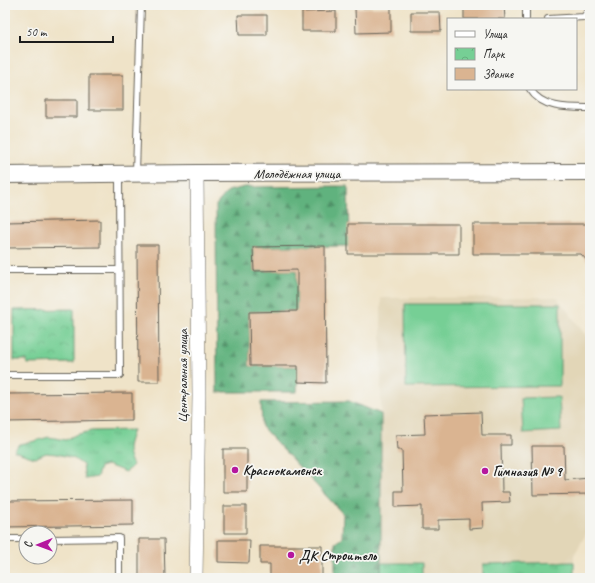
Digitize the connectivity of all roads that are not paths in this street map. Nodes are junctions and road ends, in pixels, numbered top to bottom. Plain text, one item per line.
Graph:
1 (141, 5) edge
2 (526, 5) edge
3 (590, 8) edge
4 (526, 18) edge
5 (566, 18) edge
6 (531, 90) edge
7 (590, 108) edge
8 (590, 172) edge
9 (197, 173) junction
10 (119, 174) junction
11 (136, 174) junction
12 (5, 175) edge
13 (5, 270) edge
14 (118, 270) junction
15 (5, 375) edge
16 (5, 539) edge
17 (18, 539) edge
18 (58, 539) edge
19 (119, 578) edge
20 (196, 578) edge
21 (212, 578) edge

1 - 11 lane
2 - 4 lane
3 - 5 lane
6 - 7 lane
8 - 9 street, Молодёжная улица
9 - 11 street, Молодёжная улица
9 - 20 street, Центральная улица
10 - 11 street, Молодёжная улица
10 - 12 street, Молодёжная улица
10 - 14 lane
13 - 14 lane
14 - 15 lane
16 - 17 lane
18 - 19 lane
20 - 21 lane

